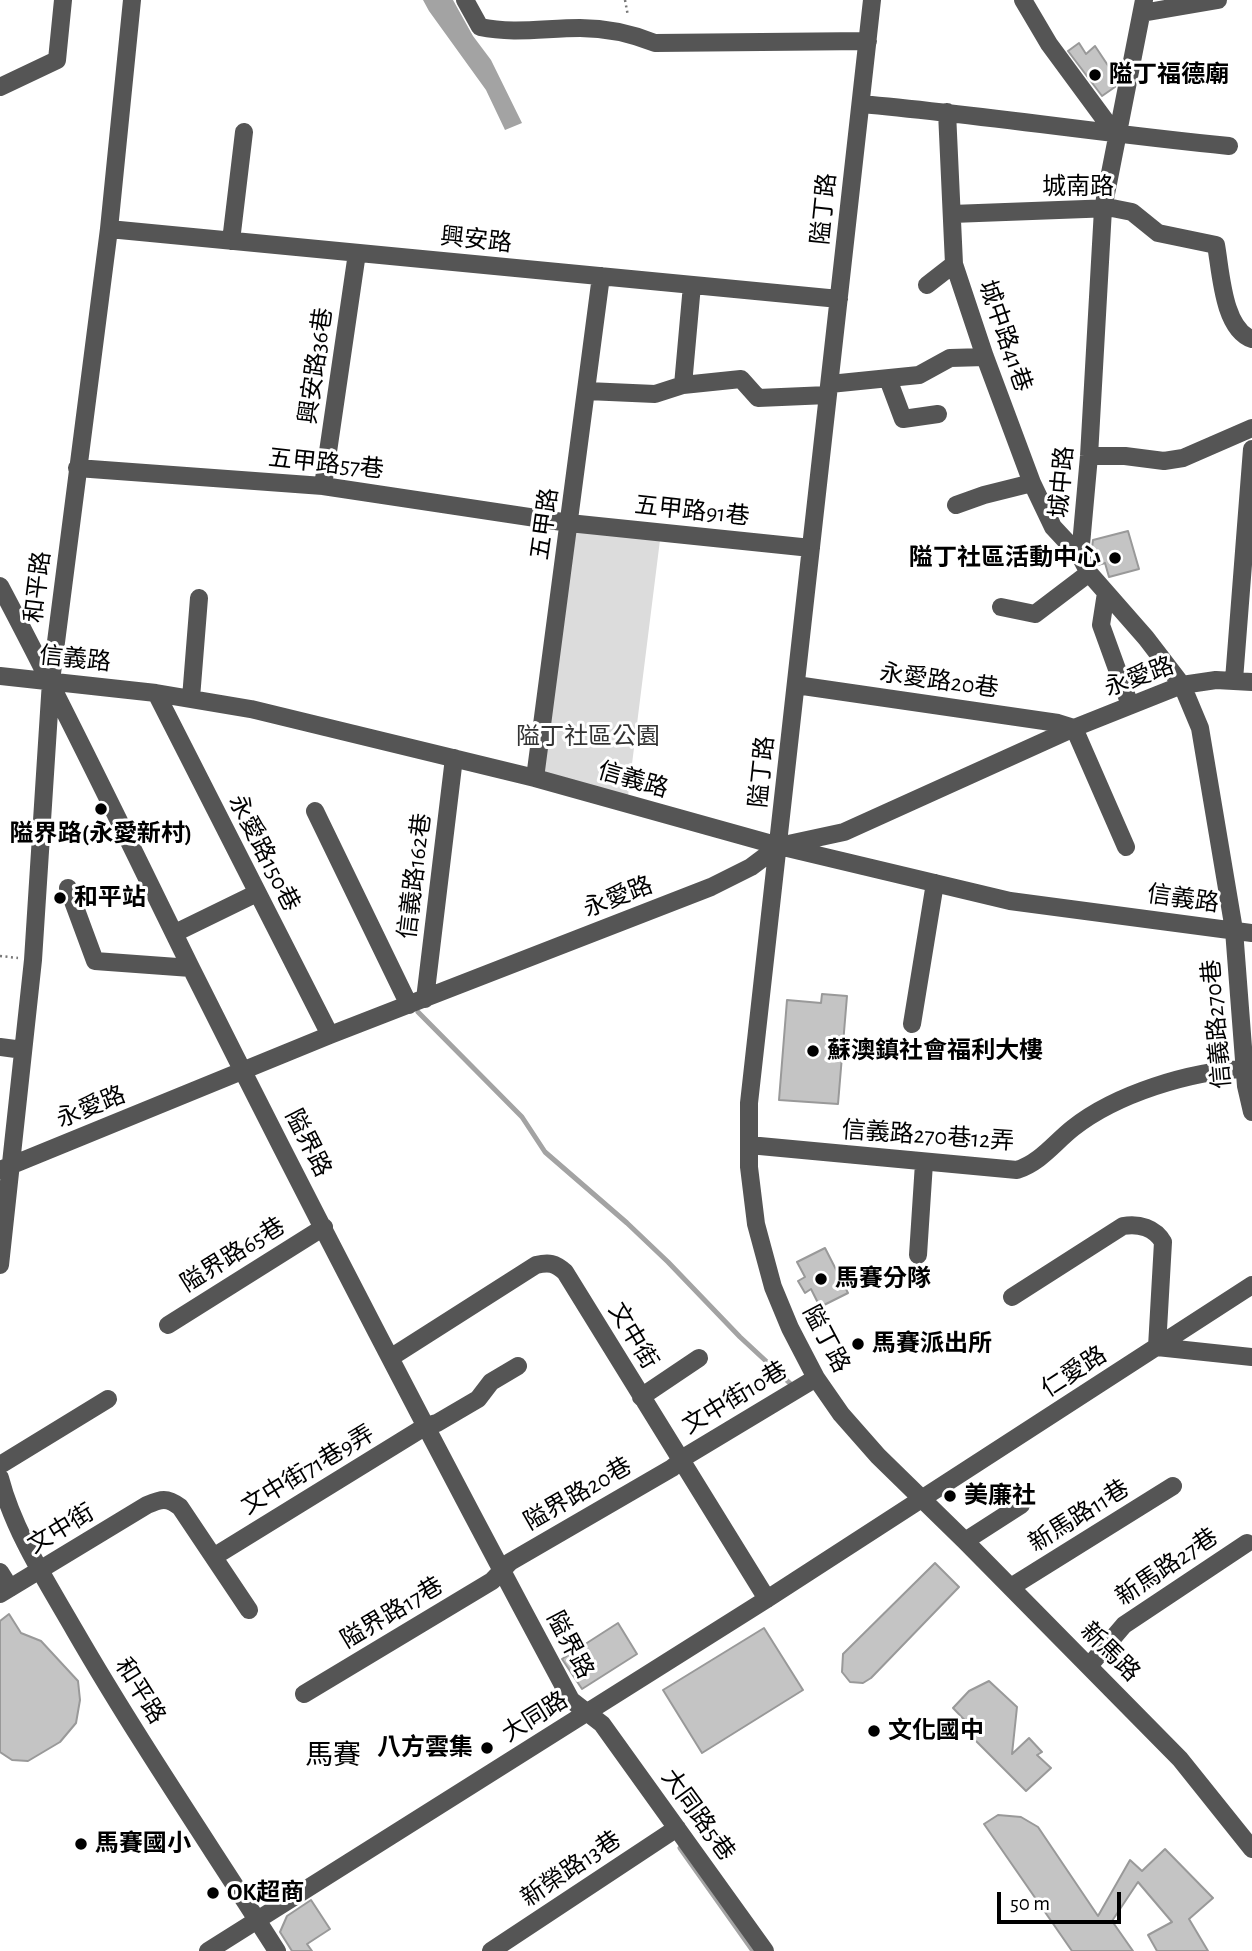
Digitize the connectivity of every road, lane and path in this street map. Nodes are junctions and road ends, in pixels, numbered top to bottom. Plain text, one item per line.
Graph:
1 (63, 0) edge
2 (132, 0) edge
3 (466, 0) edge
4 (872, 0) edge
5 (1023, 0) edge
6 (1218, 0) edge
7 (1143, 7) edge
8 (868, 41) junction
9 (0, 87) edge
10 (861, 104) junction
11 (947, 112) junction
12 (244, 132) dead end
13 (1116, 135) junction
14 (1229, 146) dead end
15 (1103, 209) junction
16 (952, 214) junction
17 (109, 229) junction
18 (231, 240) junction
19 (357, 253) junction
20 (954, 264) junction
21 (601, 276) junction
22 (692, 285) junction
23 (927, 285) dead end
24 (839, 299) junction
25 (1252, 339) edge
26 (985, 357) junction
27 (888, 379) junction
28 (683, 384) junction
29 (829, 389) junction
30 (587, 391) junction
31 (938, 414) dead end
32 (1252, 428) edge
33 (1252, 449) edge
34 (1089, 456) junction
35 (77, 468) junction
36 (1032, 483) junction
37 (323, 486) junction
38 (956, 505) dead end
39 (1250, 513) edge
40 (569, 523) junction
41 (811, 548) junction
42 (1080, 556) junction
43 (1089, 573) junction
44 (0, 586) edge
45 (1106, 593) junction
46 (199, 598) dead end
47 (1001, 607) dead end
48 (0, 676) edge
49 (51, 681) junction
50 (1243, 681) edge
51 (796, 685) junction
52 (1182, 685) junction
53 (156, 693) junction
54 (191, 698) junction
55 (1130, 705) junction
56 (1074, 728) junction
57 (454, 758) junction
58 (536, 778) junction
59 (315, 811) dead end
60 (779, 846) junction
61 (1126, 847) dead end
62 (935, 883) junction
63 (68, 888) dead end
64 (257, 893) junction
65 (1243, 932) edge
66 (174, 933) junction
67 (191, 968) junction
68 (417, 1002) junction
69 (912, 1024) dead end
70 (330, 1035) junction
71 (0, 1047) edge
72 (23, 1049) junction
73 (1244, 1069) junction
74 (244, 1070) junction
75 (1252, 1112) edge
76 (749, 1145) junction
77 (924, 1163) junction
78 (6, 1168) edge
79 (324, 1227) junction
80 (918, 1255) dead end
81 (0, 1265) edge
82 (1252, 1285) edge
83 (1012, 1297) dead end
84 (168, 1325) dead end
85 (1157, 1347) junction
86 (390, 1357) junction
87 (1252, 1357) edge
88 (699, 1358) dead end
89 (517, 1366) dead end
90 (816, 1378) junction
91 (641, 1397) junction
92 (108, 1399) dead end
93 (426, 1426) junction
94 (681, 1461) junction
95 (0, 1465) edge
96 (0, 1478) edge
97 (1173, 1486) dead end
98 (922, 1500) junction
99 (1020, 1505) dead end
100 (965, 1541) junction
101 (1247, 1543) dead end
102 (215, 1556) junction
103 (40, 1570) junction
104 (502, 1571) junction
105 (0, 1572) edge
106 (1011, 1587) junction
107 (5, 1591) edge
108 (767, 1599) junction
109 (250, 1610) dead end
110 (1089, 1666) junction
111 (304, 1694) dead end
112 (587, 1713) junction
113 (677, 1828) junction
114 (1252, 1849) edge
115 (258, 1921) junction
116 (208, 1951) edge
117 (277, 1951) edge
118 (491, 1951) edge
119 (765, 1951) edge

1 - 9 street
2 - 17 street, 和平路
3 - 8 street
4 - 8 street, 隘丁路
5 - 13 street
6 - 7 street
7 - 13 street, 城中路
8 - 10 street, 隘丁路
10 - 11 street
10 - 24 street, 隘丁路
11 - 13 street
11 - 16 street, 城中路41巷
12 - 18 street
13 - 14 street
13 - 15 street, 城中路
15 - 16 street, 城南路
15 - 25 street, 城南路
15 - 34 street, 城中路
16 - 20 street, 城中路41巷
17 - 18 street, 興安路
17 - 35 street, 和平路
18 - 19 street, 興安路
19 - 21 street, 興安路
19 - 37 street, 興安路36巷
20 - 23 street
20 - 26 street, 城中路41巷
21 - 22 street, 興安路
21 - 30 street, 五甲路
22 - 24 street, 興安路
22 - 28 street
24 - 29 street, 隘丁路
26 - 27 street
26 - 36 street, 城中路41巷
27 - 29 street
27 - 31 street
28 - 29 street
28 - 30 street
29 - 41 street, 隘丁路
30 - 40 street, 五甲路
32 - 34 street
33 - 39 street
34 - 42 street, 城中路
35 - 37 street, 五甲路57巷
35 - 49 street, 和平路
36 - 38 street
36 - 42 street, 城中路41巷
37 - 40 street, 五甲路57巷
39 - 50 street
40 - 41 street, 五甲路91巷
40 - 58 street, 五甲路
41 - 51 street, 隘丁路
42 - 43 street
43 - 45 street
43 - 47 street
44 - 49 street, 隘界路
45 - 52 street
45 - 55 street
46 - 54 street
48 - 49 street, 信義路
49 - 53 street, 信義路
49 - 66 street, 隘界路
49 - 72 street, 和平路
50 - 52 street, 永愛路
51 - 56 street, 永愛路20巷
51 - 60 street, 隘丁路
52 - 55 street, 永愛路
52 - 65 street
53 - 54 street, 信義路
53 - 64 street, 永愛路150巷
54 - 57 street, 信義路
55 - 56 street, 永愛路
56 - 60 street, 永愛路
56 - 61 street
57 - 58 street, 信義路
57 - 68 street, 信義路162巷
58 - 60 street, 信義路
59 - 68 street
60 - 62 street, 信義路
60 - 68 street, 永愛路
60 - 76 street, 隘丁路
62 - 65 street, 信義路
62 - 69 street
63 - 67 street
64 - 66 street
64 - 70 street, 永愛路150巷
65 - 73 street, 信義路270巷
66 - 67 street, 隘界路
67 - 74 street, 隘界路
68 - 70 street, 永愛路
70 - 74 street, 永愛路
71 - 72 street
72 - 78 street, 和平路
73 - 75 street, 信義路270巷
73 - 77 street, 信義路270巷12弄
74 - 78 street, 永愛路
74 - 79 street, 隘界路
76 - 77 street, 信義路270巷12弄
76 - 90 street, 隘丁路
77 - 80 street
78 - 81 street, 和平路
79 - 84 street, 隘界路65巷
79 - 86 street, 隘界路
82 - 85 street, 仁愛路
83 - 85 street
85 - 87 street
85 - 98 street, 仁愛路
86 - 91 street, 文中街
86 - 93 street, 隘界路
88 - 91 street
89 - 93 street, 文中街71巷9弄
90 - 94 street, 文中街10巷
90 - 98 street, 隘丁路
91 - 94 street, 文中街
92 - 95 street
93 - 102 street, 文中街71巷9弄
93 - 104 street, 隘界路
94 - 104 street, 隘界路20巷
94 - 108 street, 文中街
96 - 103 street, 和平路
97 - 106 street, 新馬路11巷
98 - 100 street, 新馬路
98 - 108 street, 大同路
99 - 100 street
100 - 106 street, 新馬路
101 - 110 street, 新馬路27巷
102 - 103 street, 文中街
102 - 109 street
103 - 107 street, 文中街
103 - 115 street, 和平路
104 - 111 street, 隘界路17巷
104 - 112 street, 隘界路
105 - 107 street
106 - 110 street, 新馬路
108 - 112 street, 大同路
110 - 114 street, 新馬路
112 - 113 street, 大同路5巷
112 - 115 street, 大同路
113 - 118 street, 新榮路13巷
113 - 119 street, 大同路5巷
115 - 116 street, 大同路
115 - 117 street, 和平路

